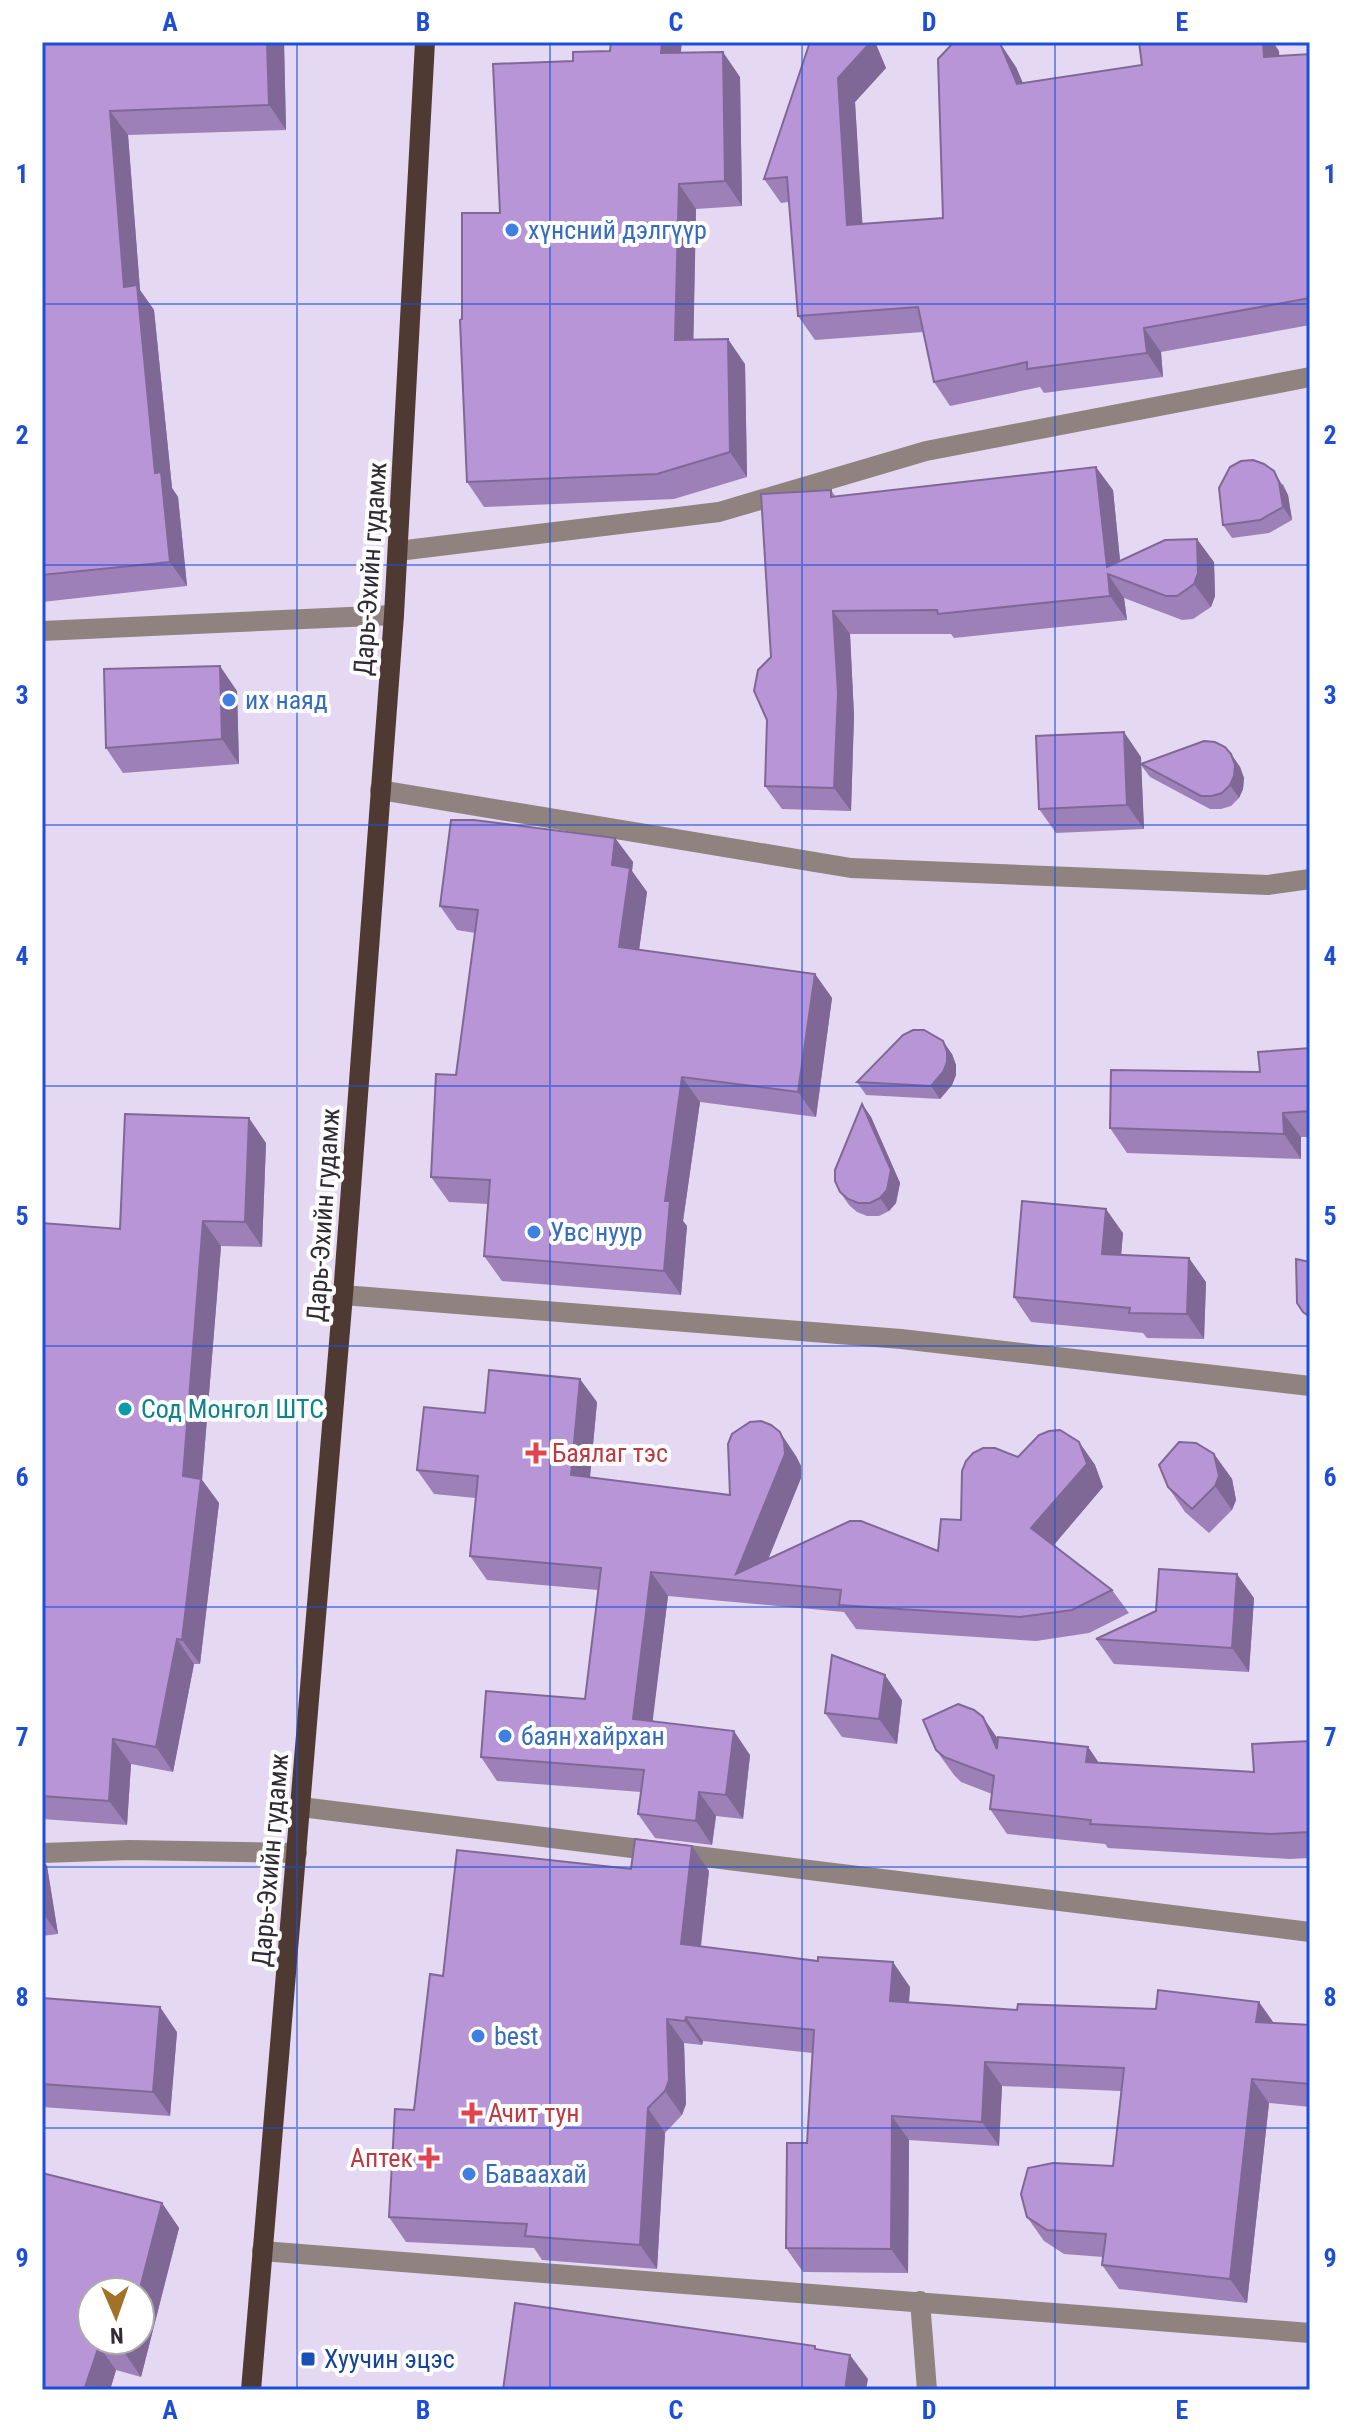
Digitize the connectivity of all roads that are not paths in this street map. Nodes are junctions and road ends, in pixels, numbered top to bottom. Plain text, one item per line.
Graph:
1 (425, 42) edge
2 (1310, 377) edge
3 (398, 551) junction
4 (394, 615) junction
5 (42, 631) edge
6 (380, 790) junction
7 (1310, 879) edge
8 (343, 1295) junction
9 (1310, 1386) edge
10 (301, 1807) junction
11 (42, 1853) edge
12 (297, 1853) junction
13 (1310, 1932) edge
14 (262, 2251) junction
15 (920, 2301) junction
16 (1310, 2333) edge
17 (251, 2390) edge
18 (927, 2390) edge

1 - 3 main road, Дарь-Эхийн гудамж
2 - 3 street
3 - 4 main road, Дарь-Эхийн гудамж
4 - 5 street
4 - 6 main road, Дарь-Эхийн гудамж
6 - 7 street
6 - 8 main road, Дарь-Эхийн гудамж
8 - 9 street
8 - 10 main road, Дарь-Эхийн гудамж
10 - 12 main road, Дарь-Эхийн гудамж
10 - 13 street
11 - 12 street
12 - 14 main road, Дарь-Эхийн гудамж
14 - 15 street
14 - 17 main road, Дарь-Эхийн гудамж
15 - 16 street
15 - 18 street

